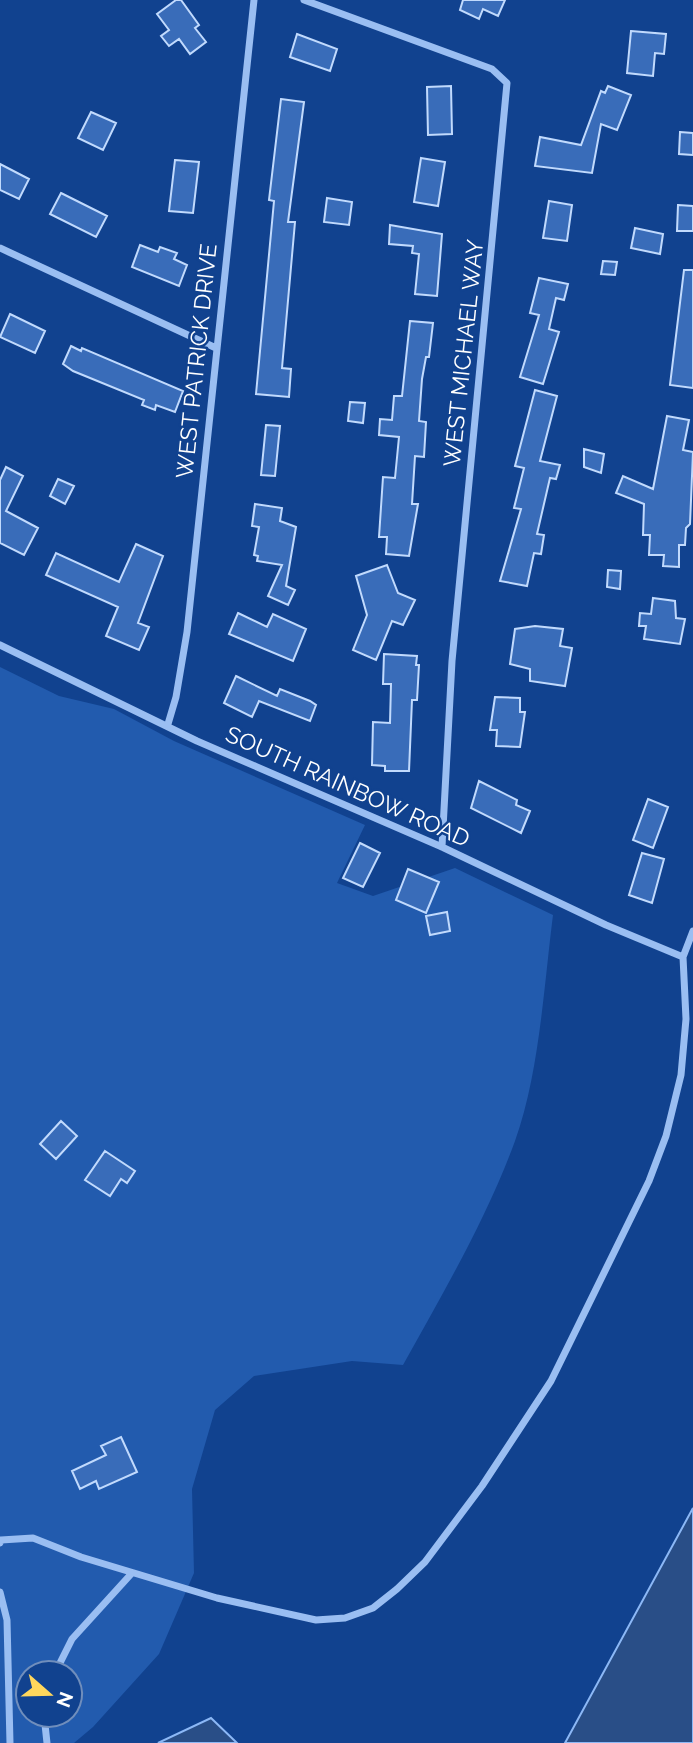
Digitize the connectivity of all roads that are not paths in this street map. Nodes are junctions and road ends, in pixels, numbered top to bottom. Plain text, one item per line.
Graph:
1 (254, 0) edge
2 (304, 0) edge
3 (0, 248) edge
4 (216, 348) junction
5 (0, 645) edge
6 (168, 724) junction
7 (442, 848) junction
8 (693, 931) edge
9 (683, 957) junction
10 (0, 1543) edge
11 (131, 1573) junction
12 (0, 1592) edge
13 (62, 1659) edge
14 (10, 1743) edge

1 - 4 street, WEST PATRICK DRIVE
2 - 7 street, WEST MICHAEL WAY
3 - 4 street
4 - 6 street, WEST PATRICK DRIVE
5 - 6 street, SOUTH RAINBOW ROAD
6 - 7 street, SOUTH RAINBOW ROAD
7 - 9 street, SOUTH RAINBOW ROAD
8 - 9 street
9 - 11 street
10 - 11 street
11 - 13 street
12 - 14 street

